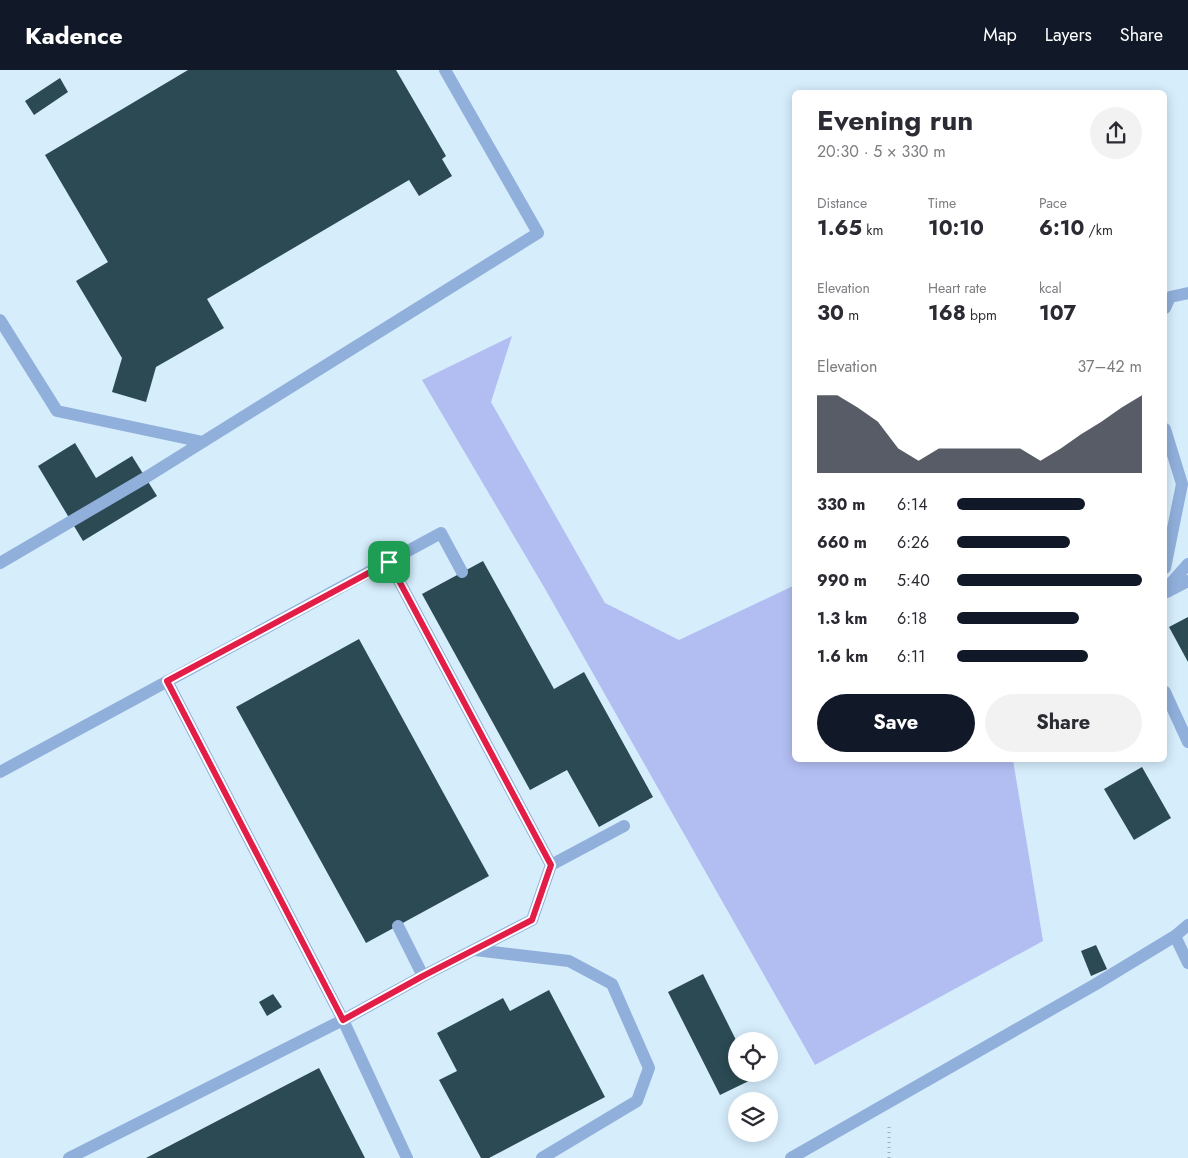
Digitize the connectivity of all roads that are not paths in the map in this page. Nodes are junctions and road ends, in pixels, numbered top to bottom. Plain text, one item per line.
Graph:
1 (445, 70) edge
2 (1188, 293) edge
3 (1167, 304) edge
4 (0, 320) edge
5 (1167, 435) edge
6 (203, 442) junction
7 (1167, 558) edge
8 (0, 562) edge
9 (389, 562) junction
10 (1188, 564) edge
11 (462, 572) dead end
12 (1188, 581) edge
13 (1167, 590) edge
14 (1167, 591) edge
15 (167, 681) junction
16 (1167, 696) edge
17 (1188, 742) edge
18 (0, 772) edge
19 (624, 826) dead end
20 (551, 865) junction
21 (1188, 925) edge
22 (398, 926) dead end
23 (1175, 936) junction
24 (475, 950) junction
25 (1188, 963) edge
26 (423, 976) junction
27 (343, 1020) junction
28 (69, 1158) edge
29 (407, 1158) edge
30 (542, 1158) edge
31 (792, 1158) edge

1 - 6 lane
2 - 3 lane
4 - 6 lane
5 - 7 lane
6 - 8 lane
9 - 11 lane
9 - 15 lane
9 - 20 lane
10 - 13 lane
12 - 14 lane
15 - 18 lane
15 - 27 lane
16 - 17 lane
19 - 20 lane
20 - 24 lane
21 - 23 lane
22 - 26 lane
23 - 25 lane
23 - 31 lane
24 - 26 lane
24 - 30 lane
26 - 27 lane
27 - 28 lane
27 - 29 lane

